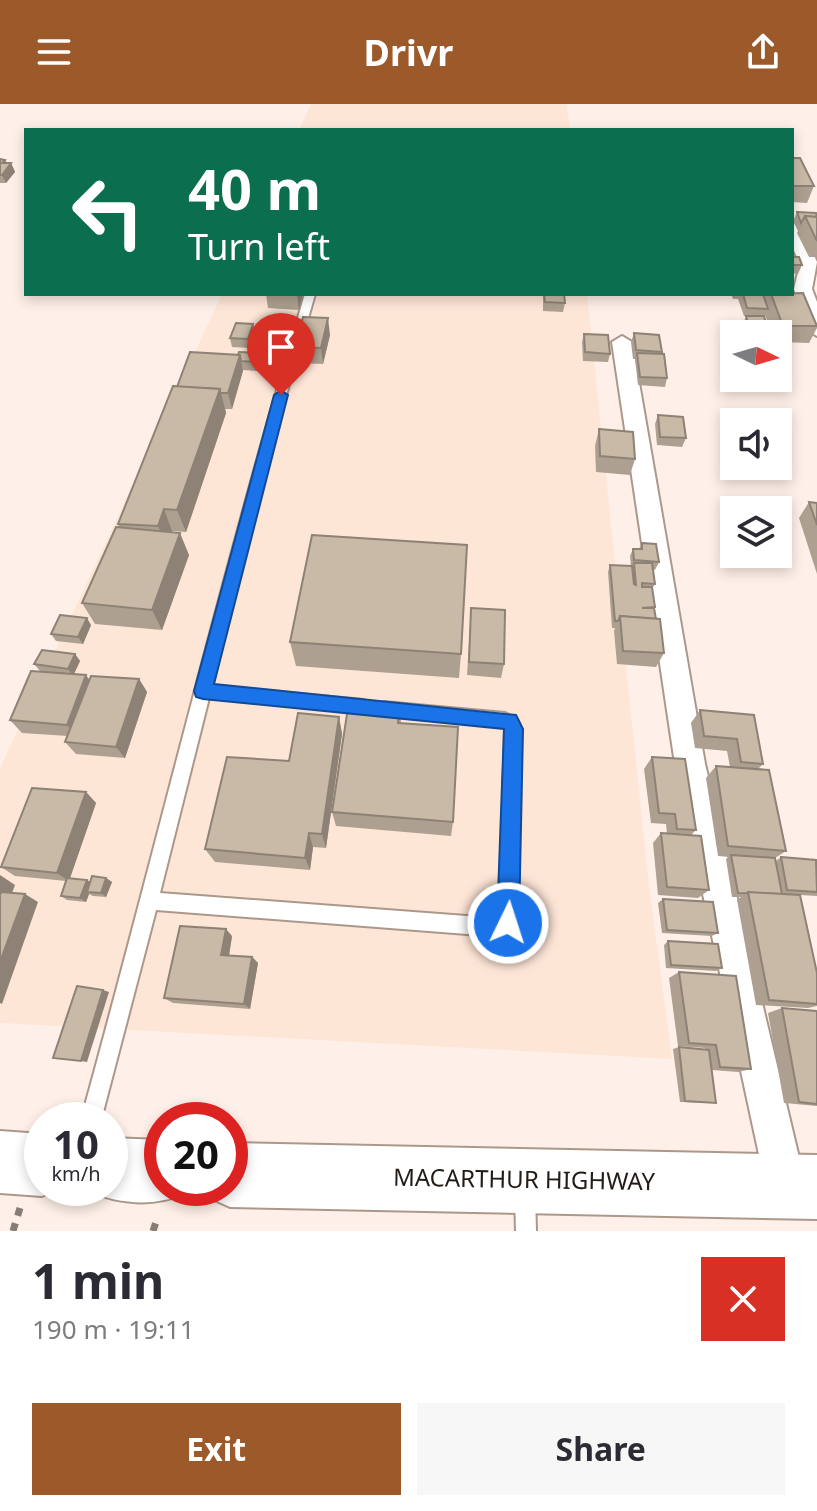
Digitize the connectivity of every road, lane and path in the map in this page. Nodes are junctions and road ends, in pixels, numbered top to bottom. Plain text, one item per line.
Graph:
1 (794, 231) edge
2 (309, 296) edge
3 (817, 330) edge
4 (622, 342) dead end
5 (203, 691) junction
6 (150, 901) junction
7 (96, 1102) edge
8 (0, 1162) edge
9 (24, 1164) edge
10 (248, 1177) edge
11 (802, 1187) edge
12 (525, 1205) edge

1 - 3 street
2 - 5 lane
4 - 11 street
5 - 6 lane
5 - 6 lane
6 - 7 lane
8 - 9 highway
10 - 12 highway, MACARTHUR HIGHWAY
11 - 12 highway, MACARTHUR HIGHWAY

